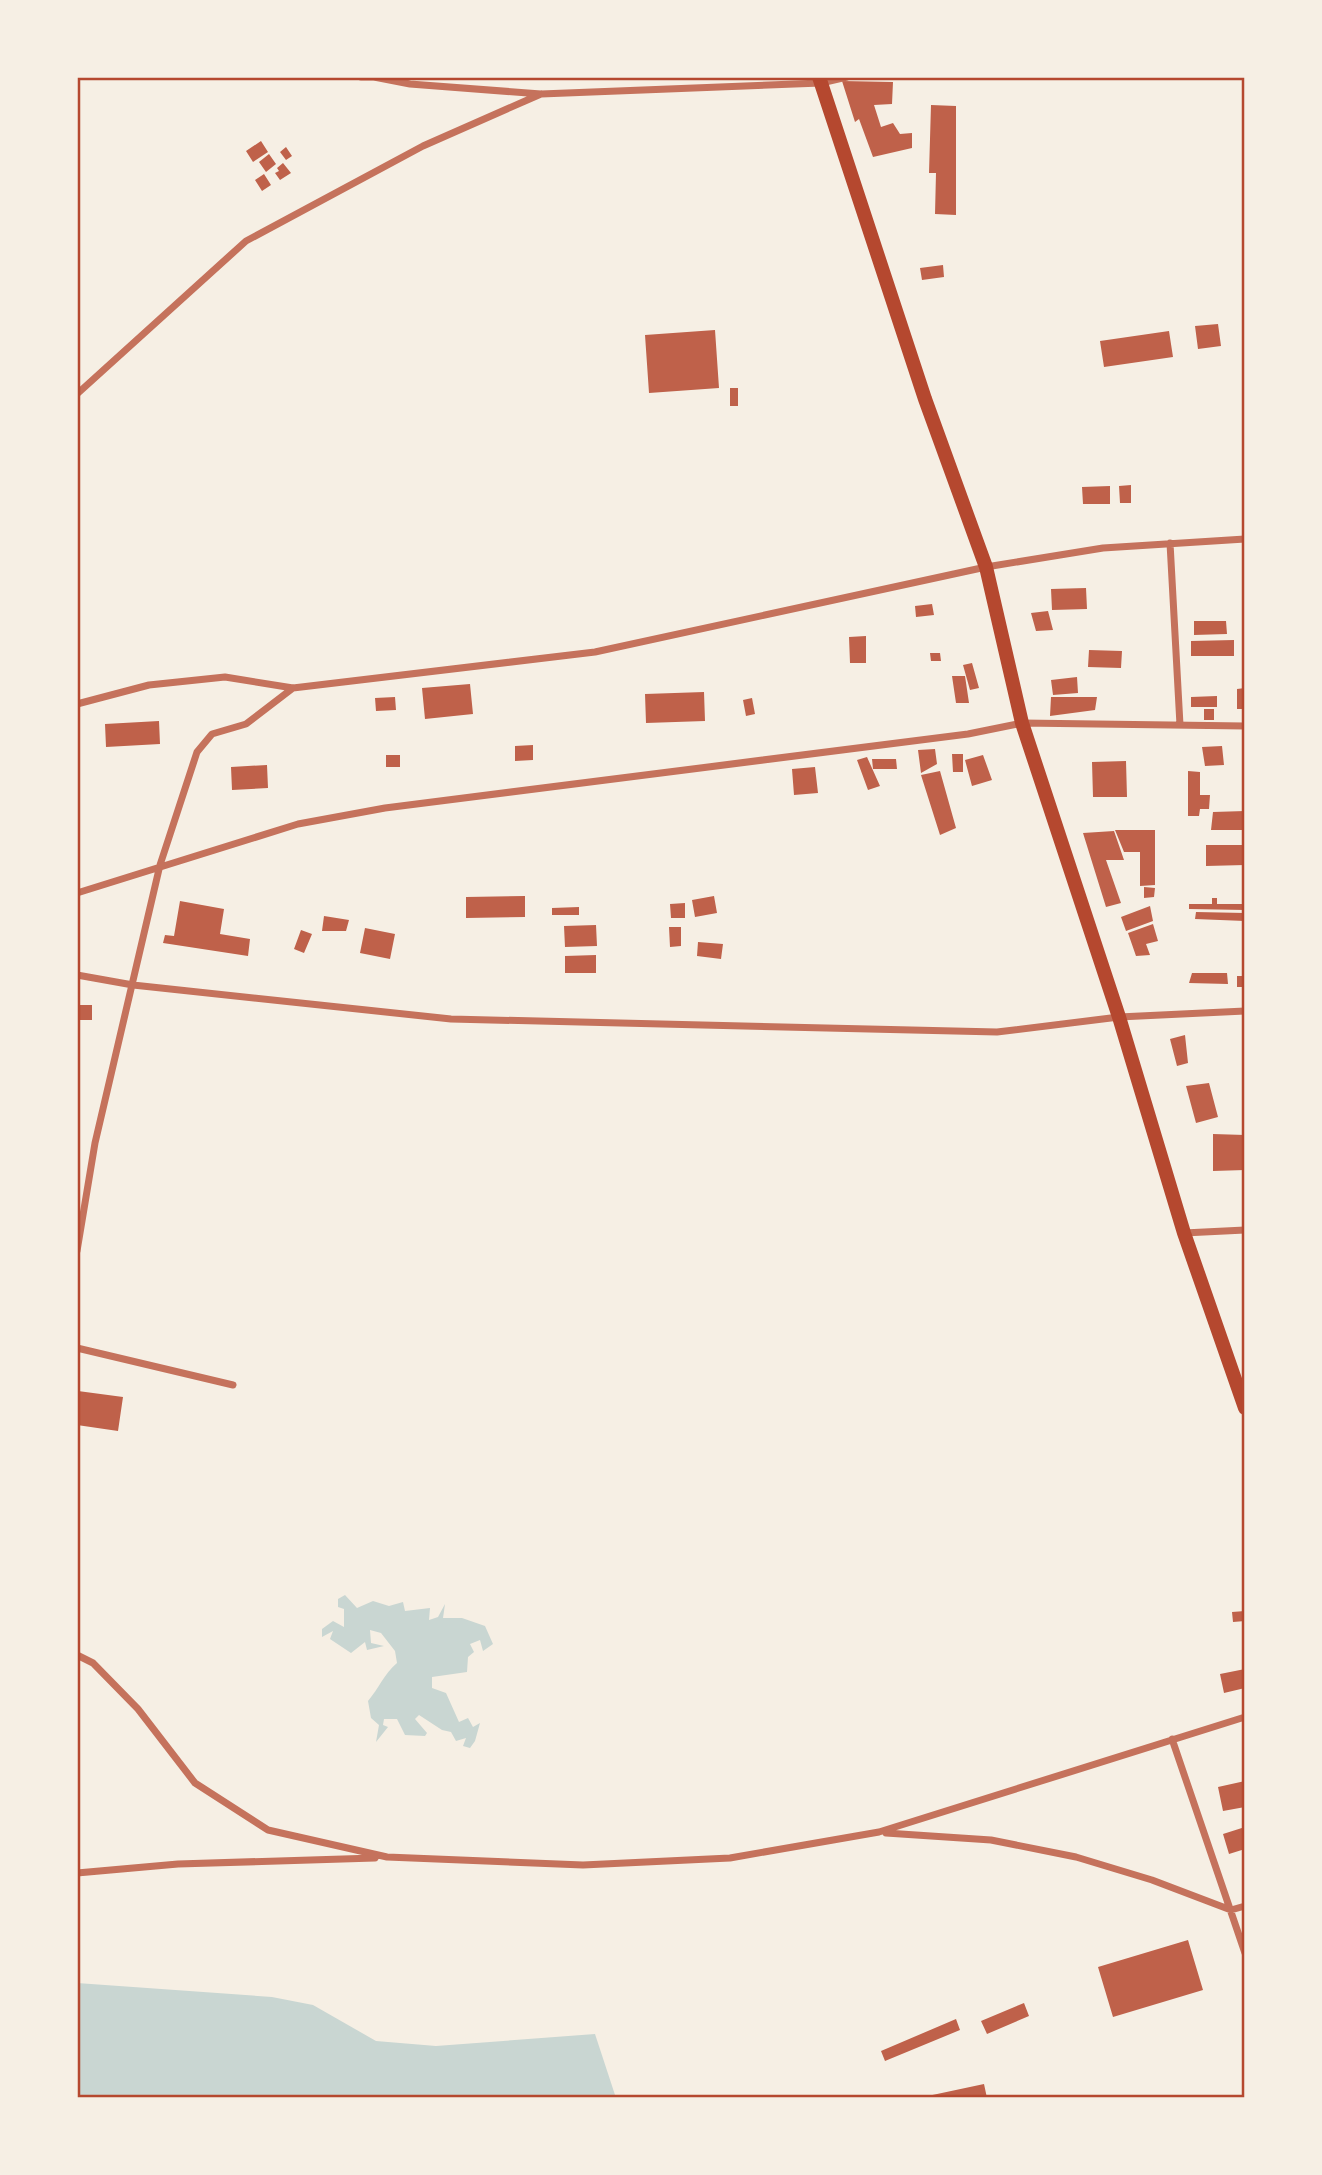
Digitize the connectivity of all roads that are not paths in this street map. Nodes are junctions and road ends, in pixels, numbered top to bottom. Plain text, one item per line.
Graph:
1 (361, 77) edge
2 (374, 77) edge
3 (847, 77) edge
4 (820, 80) edge
5 (541, 93) junction
6 (77, 394) edge
7 (1245, 539) edge
8 (1170, 543) junction
9 (986, 567) junction
10 (293, 688) junction
11 (77, 704) edge
12 (1023, 723) junction
13 (1180, 725) junction
14 (1245, 726) edge
15 (160, 865) junction
16 (77, 893) edge
17 (77, 975) edge
18 (133, 985) junction
19 (1245, 1011) edge
20 (1119, 1017) junction
21 (1245, 1230) edge
22 (1184, 1233) junction
23 (77, 1251) edge
24 (77, 1348) edge
25 (233, 1385) dead end
26 (1245, 1405) edge
27 (77, 1655) edge
28 (1245, 1717) edge
29 (1172, 1739) junction
30 (879, 1832) junction
31 (387, 1857) junction
32 (77, 1873) edge
33 (1245, 1906) edge
34 (1231, 1910) junction
35 (1245, 1952) edge

1 - 2 street
2 - 5 street
3 - 4 street
4 - 5 street
4 - 9 main road
5 - 6 street
7 - 8 street
8 - 9 street
8 - 13 street
9 - 10 street
9 - 12 main road
10 - 11 street
10 - 15 street
12 - 13 street
12 - 15 street
12 - 20 main road
13 - 14 street
15 - 16 street
15 - 18 street
17 - 18 street
18 - 20 street
18 - 23 street
19 - 20 street
20 - 22 main road
21 - 22 street
22 - 26 main road
24 - 25 street
27 - 31 street
28 - 29 street
29 - 30 street
29 - 34 street
30 - 31 street
30 - 34 street
31 - 32 street
33 - 34 street
34 - 35 street

